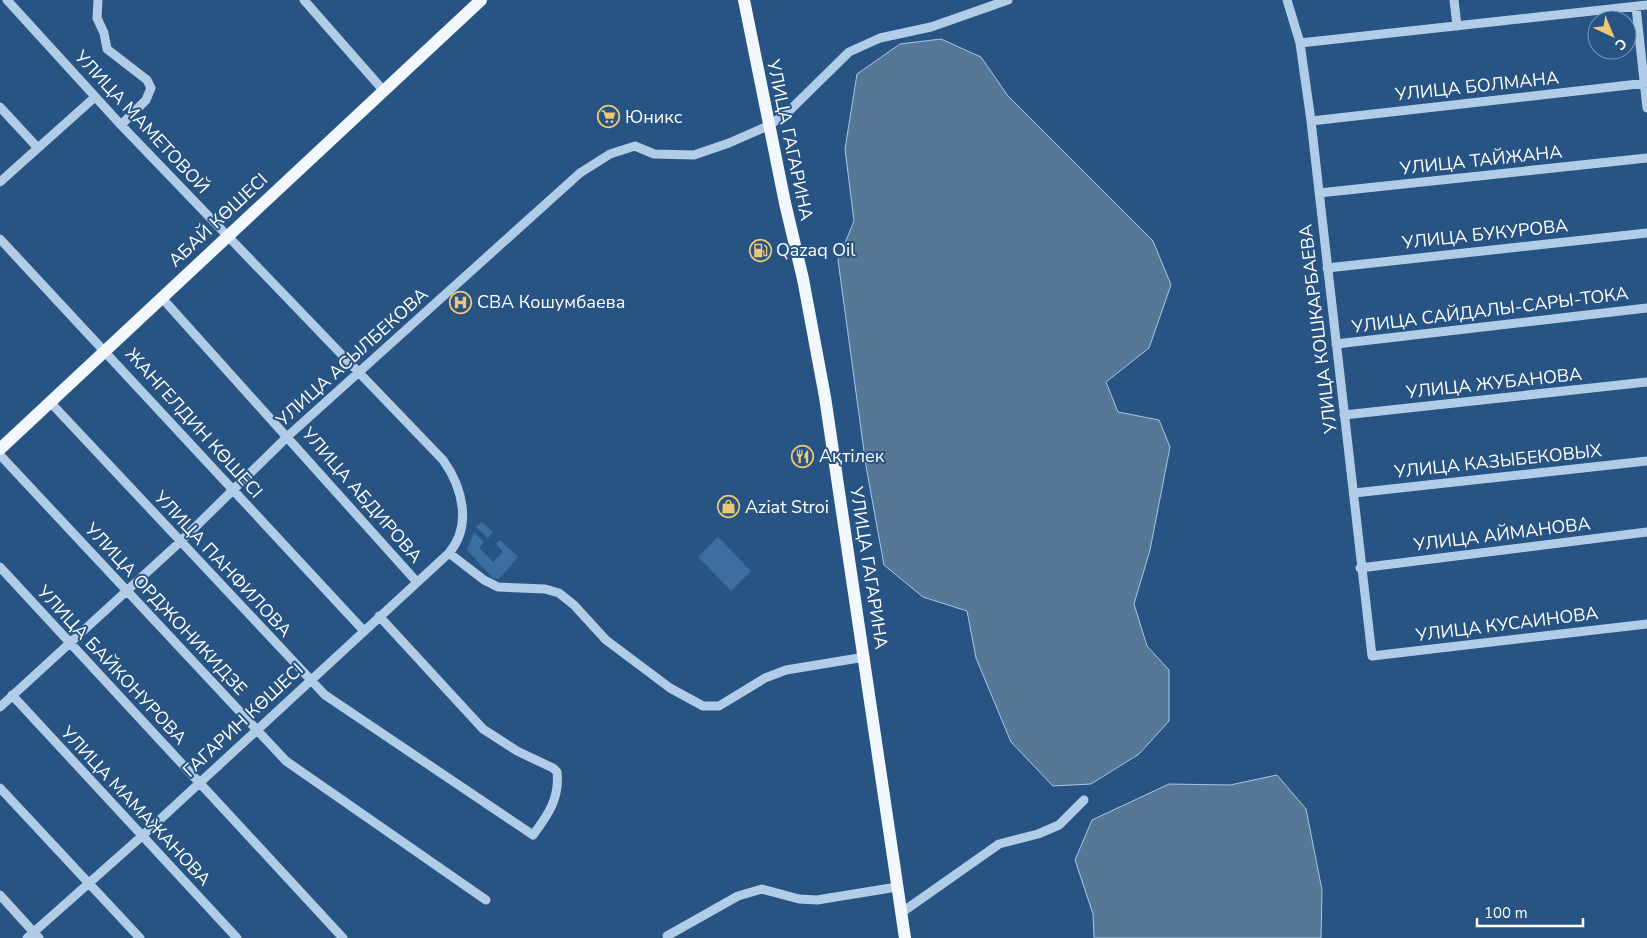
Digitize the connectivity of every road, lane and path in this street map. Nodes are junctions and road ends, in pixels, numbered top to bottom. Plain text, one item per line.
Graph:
1 (7, 0) edge
2 (98, 0) edge
3 (304, 0) edge
4 (476, 0) edge
5 (481, 0) edge
6 (744, 0) edge
7 (1008, 0) edge
8 (1287, 0) edge
9 (1454, 0) edge
10 (1647, 5) edge
11 (1636, 7) junction
12 (461, 17) junction
13 (1457, 26) junction
14 (1300, 43) junction
15 (1646, 83) edge
16 (384, 90) junction
17 (95, 97) junction
18 (0, 107) edge
19 (1647, 108) edge
20 (1311, 121) junction
21 (121, 125) junction
22 (770, 126) junction
23 (37, 147) junction
24 (1647, 158) edge
25 (0, 182) edge
26 (1319, 193) junction
27 (1647, 233) edge
28 (227, 235) junction
29 (0, 239) edge
30 (1327, 268) junction
31 (162, 298) junction
32 (1647, 308) edge
33 (1336, 344) junction
34 (105, 350) junction
35 (360, 372) junction
36 (1647, 382) edge
37 (50, 402) junction
38 (1344, 415) junction
39 (288, 436) junction
40 (0, 450) edge
41 (0, 455) edge
42 (1647, 460) edge
43 (232, 490) junction
44 (1354, 493) junction
45 (463, 516) joint
46 (1647, 532) edge
47 (180, 542) junction
48 (449, 553) junction
49 (1360, 568) junction
50 (1, 571) edge
51 (416, 582) junction
52 (127, 591) junction
53 (379, 616) junction
54 (1647, 624) edge
55 (364, 631) junction
56 (70, 644) junction
57 (1372, 656) joint
58 (865, 657) junction
59 (309, 681) junction
60 (12, 695) junction
61 (0, 707) edge
62 (256, 730) junction
63 (199, 784) junction
64 (0, 788) edge
65 (1084, 800) dead end
66 (142, 836) junction
67 (90, 883) junction
68 (898, 887) junction
69 (0, 895) edge
70 (486, 900) dead end
71 (901, 913) junction
72 (33, 936) edge
73 (667, 936) dead end
74 (140, 938) edge
75 (237, 938) edge
76 (344, 938) edge
77 (905, 938) edge

1 - 17 street, УЛИЦА МАМЕТОВОЙ
2 - 21 street
3 - 16 street
4 - 12 main road, АБАЙ КӨШЕСІ
5 - 12 main road, АБАЙ КӨШЕСІ
6 - 22 main road, УЛИЦА ГАГАРИНА
7 - 22 street, УЛИЦА АСЫЛБЕКОВА
8 - 14 street, УЛИЦА КОШКАРБАЕВА
9 - 13 street
10 - 11 street
11 - 13 street
11 - 15 street
12 - 16 main road, АБАЙ КӨШЕСІ
13 - 14 street
14 - 20 street, УЛИЦА КОШКАРБАЕВА
15 - 19 street
15 - 20 street, УЛИЦА БОЛМАНА
16 - 28 main road, АБАЙ КӨШЕСІ
17 - 21 street, УЛИЦА МАМЕТОВОЙ
17 - 23 street
18 - 23 street
20 - 26 street, УЛИЦА КОШКАРБАЕВА
21 - 28 street, УЛИЦА МАМЕТОВОЙ
22 - 35 street, УЛИЦА АСЫЛБЕКОВА
22 - 58 main road, УЛИЦА ГАГАРИНА
23 - 25 street
24 - 26 street, УЛИЦА ТАЙЖАНА
26 - 30 street, УЛИЦА КОШКАРБАЕВА
27 - 30 street, УЛИЦА БУКУРОВА
28 - 31 main road, АБАЙ КӨШЕСІ
28 - 35 street, УЛИЦА МАМЕТОВОЙ
29 - 34 street, ЖАНГЕЛДИН КӨШЕСІ
30 - 33 street, УЛИЦА КОШКАРБАЕВА
31 - 34 main road, АБАЙ КӨШЕСІ
31 - 39 street, УЛИЦА АБДИРОВА
32 - 33 street, УЛИЦА САЙДАЛЫ-САРЫ-ТОКА
33 - 38 street, УЛИЦА КОШКАРБАЕВА
34 - 37 main road, АБАЙ КӨШЕСІ
34 - 43 street, ЖАНГЕЛДИН КӨШЕСІ
35 - 39 street, УЛИЦА АСЫЛБЕКОВА
35 - 45 street, УЛИЦА МАМЕТОВОЙ
36 - 38 street, УЛИЦА ЖУБАНОВА
37 - 40 main road, АБАЙ КӨШЕСІ
37 - 47 street, УЛИЦА ПАНФИЛОВА
38 - 44 street, УЛИЦА КОШКАРБАЕВА
39 - 43 street, УЛИЦА АСЫЛБЕКОВА
39 - 51 street, УЛИЦА АБДИРОВА
41 - 52 street, УЛИЦА ОРДЖОНИКИДЗЕ
42 - 44 street, УЛИЦА КАЗЫБЕКОВЫХ
43 - 47 street, УЛИЦА АСЫЛБЕКОВА
43 - 55 street, ЖАНГЕЛДИН КӨШЕСІ
44 - 49 street, УЛИЦА КОШКАРБАЕВА
45 - 48 street, ГАГАРИН КӨШЕСІ
46 - 49 street, УЛИЦА АЙМАНОВА
47 - 52 street, УЛИЦА АСЫЛБЕКОВА
47 - 59 street, УЛИЦА ПАНФИЛОВА
48 - 51 street, ГАГАРИН КӨШЕСІ
48 - 58 street
49 - 57 street, УЛИЦА КОШКАРБАЕВА
50 - 56 street, УЛИЦА БАЙКОНУРОВА
51 - 53 street, ГАГАРИН КӨШЕСІ
52 - 56 street, УЛИЦА АСЫЛБЕКОВА
52 - 62 street, УЛИЦА ОРДЖОНИКИДЗЕ
53 - 55 street, ГАГАРИН КӨШЕСІ
53 - 59 street, УЛИЦА ПАНФИЛОВА
54 - 57 street, УЛИЦА КУСАИНОВА
55 - 59 street, ГАГАРИН КӨШЕСІ
56 - 60 street, УЛИЦА АСЫЛБЕКОВА
56 - 63 street, УЛИЦА БАЙКОНУРОВА
58 - 68 main road, УЛИЦА ГАГАРИНА
59 - 62 street, ГАГАРИН КӨШЕСІ
60 - 61 street, УЛИЦА АСЫЛБЕКОВА
60 - 66 street, УЛИЦА МАМАЖАНОВА
62 - 63 street, ГАГАРИН КӨШЕСІ
62 - 70 street, УЛИЦА ОРДЖОНИКИДЗЕ
63 - 66 street, ГАГАРИН КӨШЕСІ
63 - 76 street, УЛИЦА БАЙКОНУРОВА
64 - 67 street
65 - 71 street
66 - 67 street, ГАГАРИН КӨШЕСІ
66 - 75 street, УЛИЦА МАМАЖАНОВА
67 - 72 street, ГАГАРИН КӨШЕСІ
67 - 74 street
68 - 71 main road, УЛИЦА ГАГАРИНА
68 - 73 street
69 - 72 street
71 - 77 main road, УЛИЦА ГАГАРИНА

